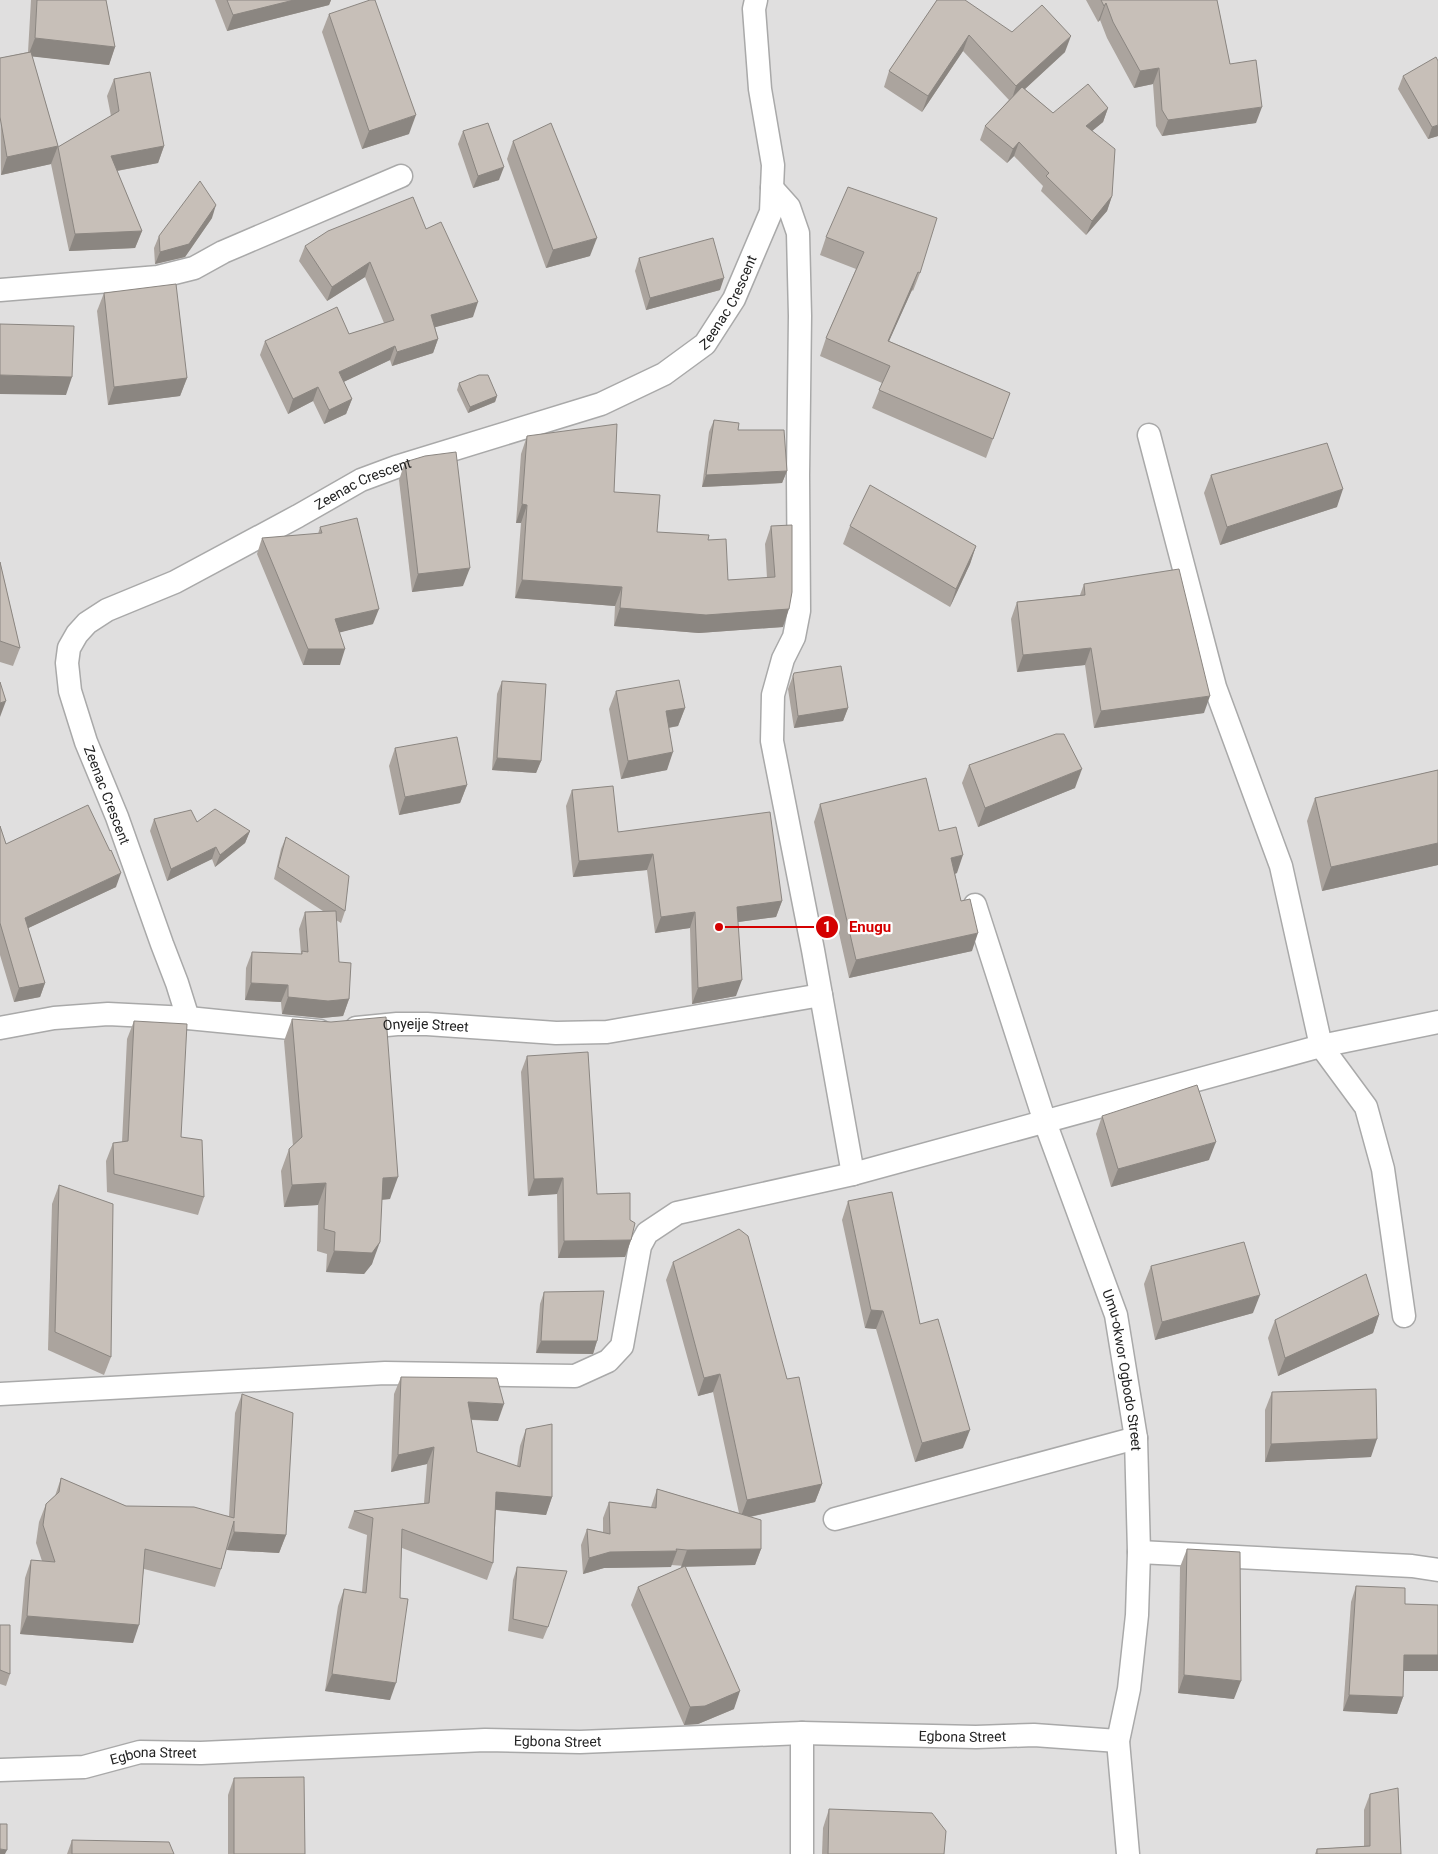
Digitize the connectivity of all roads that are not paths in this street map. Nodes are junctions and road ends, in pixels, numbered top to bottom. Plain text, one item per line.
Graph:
1 (756, 0) edge
2 (401, 176) dead end
3 (772, 188) junction
4 (0, 290) edge
5 (1149, 434) dead end
6 (975, 905) dead end
7 (821, 995) junction
8 (188, 1018) junction
9 (1438, 1022) edge
10 (0, 1028) edge
11 (1321, 1046) junction
12 (1045, 1122) junction
13 (853, 1174) junction
14 (1404, 1316) dead end
15 (0, 1394) edge
16 (1136, 1438) junction
17 (835, 1520) dead end
18 (1139, 1552) junction
19 (1438, 1570) edge
20 (802, 1732) junction
21 (1118, 1741) junction
22 (0, 1770) edge
23 (802, 1854) edge
24 (1128, 1854) edge

1 - 3 street, Zeenac Crescent
2 - 4 street
3 - 7 street
3 - 8 street, Zeenac Crescent
5 - 11 street
6 - 12 street, Umu-okwor Ogbodo Street
7 - 8 street, Onyeije Street
7 - 13 street
8 - 10 street, Onyeije Street
9 - 11 street
11 - 12 street
11 - 14 street
12 - 13 street
12 - 16 street, Umu-okwor Ogbodo Street
13 - 15 street
16 - 17 street
16 - 18 street, Umu-okwor Ogbodo Street
18 - 19 street
18 - 21 street, Umu-okwor Ogbodo Street
20 - 21 street, Egbona Street
20 - 22 street, Egbona Street
20 - 23 street
21 - 24 street, Umu-okwor Ogbodo Street

